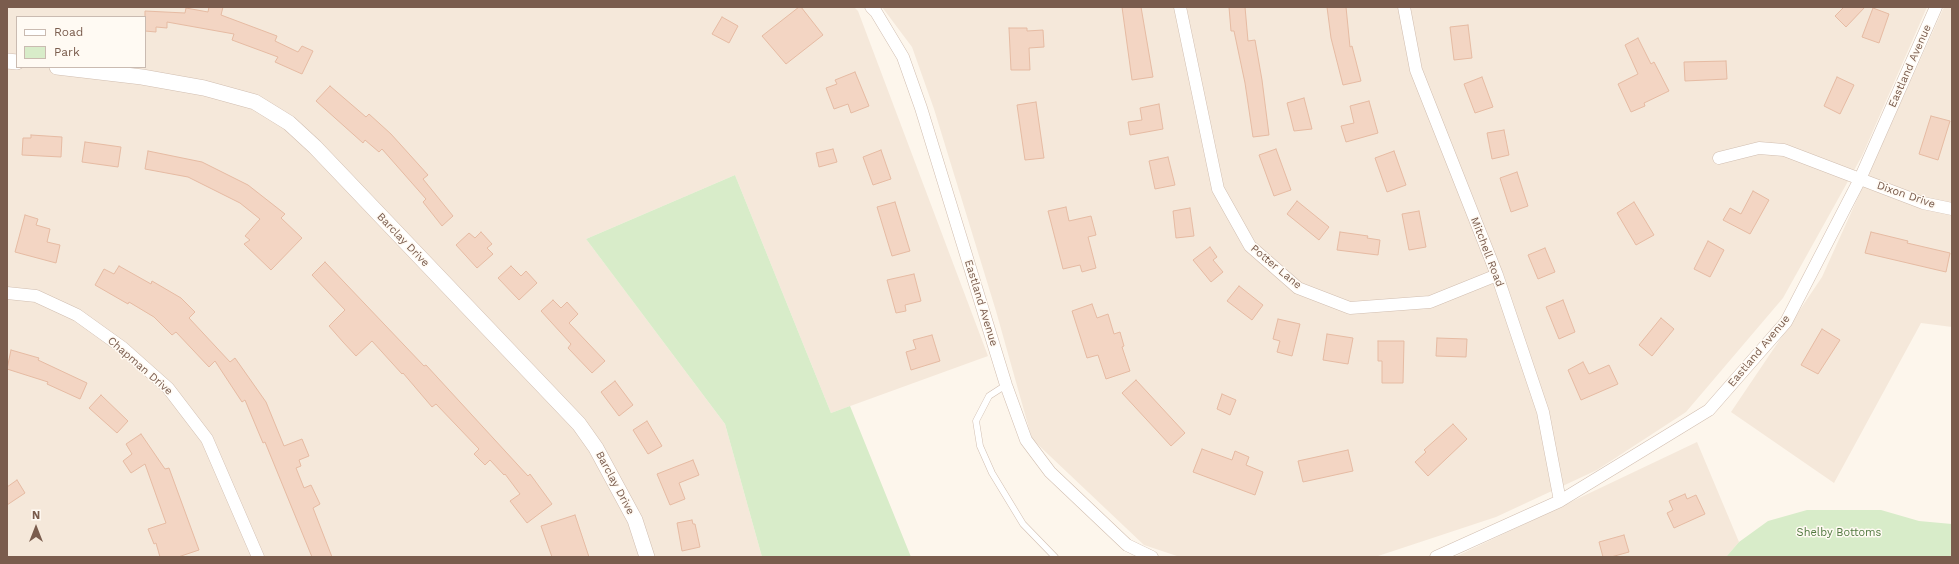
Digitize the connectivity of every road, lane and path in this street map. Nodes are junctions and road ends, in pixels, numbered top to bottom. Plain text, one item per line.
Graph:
1 (871, 7) edge
2 (1180, 7) edge
3 (1404, 7) edge
4 (1936, 7) edge
5 (66, 68) edge
6 (1719, 158) dead end
7 (1860, 179) junction
8 (1952, 209) edge
9 (1497, 275) junction
10 (7, 293) edge
11 (1006, 385) junction
12 (1560, 501) junction
13 (258, 557) edge
14 (648, 557) edge
15 (1056, 557) edge
16 (1152, 557) edge
17 (1436, 557) edge

1 - 11 street, Eastland Avenue
2 - 9 street, Potter Lane
3 - 9 street, Mitchell Road
4 - 7 street, Eastland Avenue
5 - 14 street, Barclay Drive
6 - 7 street, Dixon Drive
7 - 8 street, Dixon Drive
7 - 12 street, Eastland Avenue
9 - 12 street, Mitchell Road
10 - 13 street, Chapman Drive
11 - 15 lane
11 - 16 street, Eastland Avenue
12 - 17 street, Eastland Avenue

